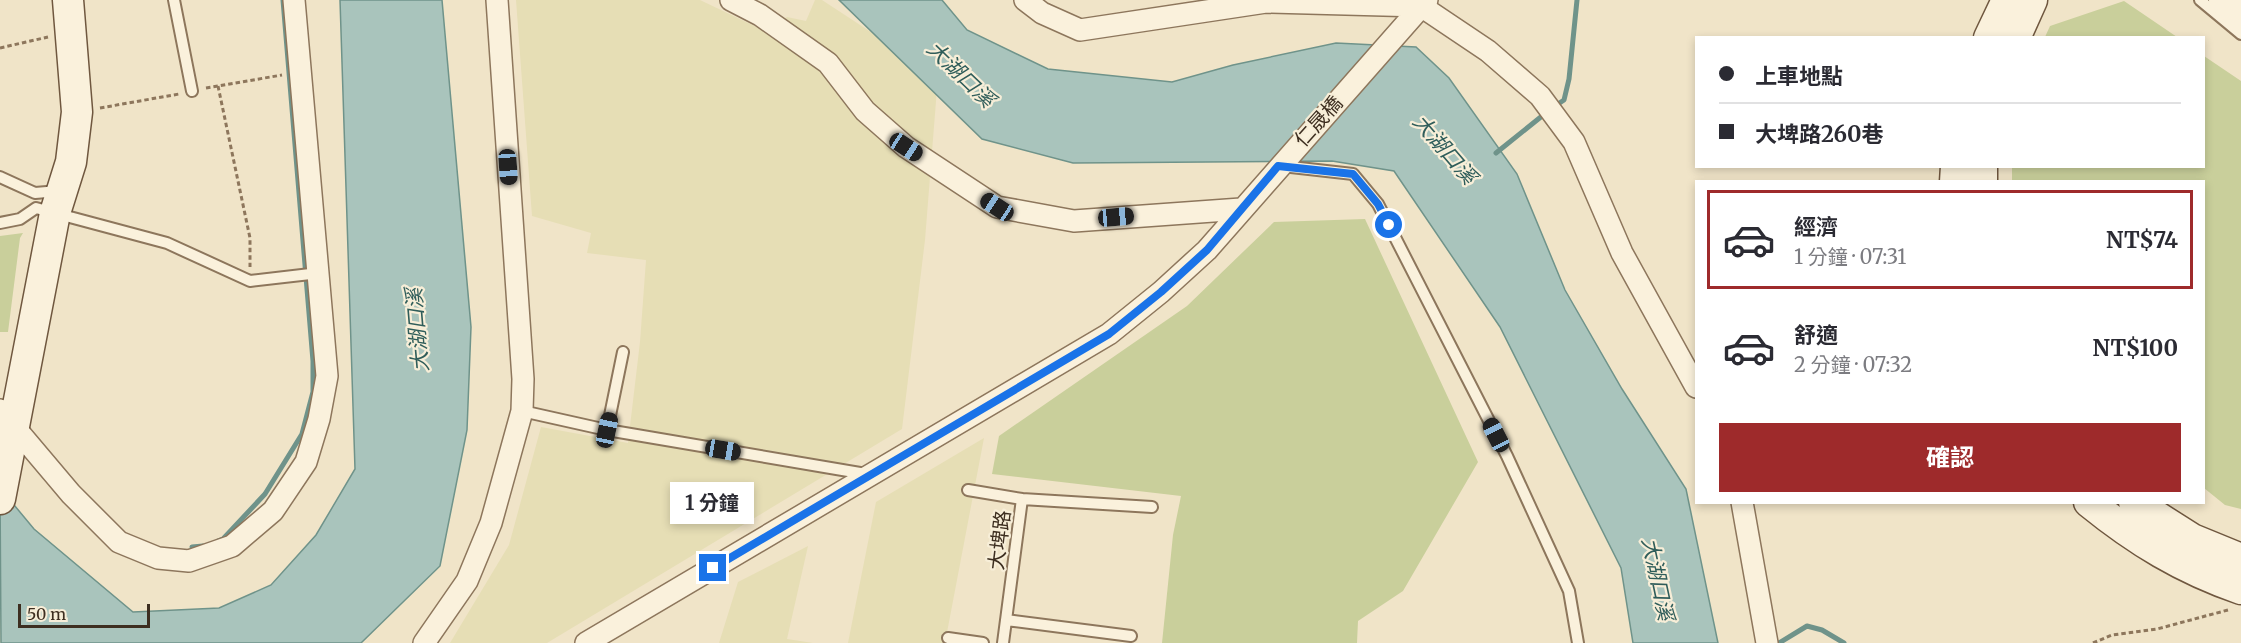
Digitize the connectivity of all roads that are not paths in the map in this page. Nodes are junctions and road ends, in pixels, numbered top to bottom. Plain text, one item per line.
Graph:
1 (68, 0) edge
2 (174, 0) edge
3 (294, 0) edge
4 (497, 0) edge
5 (731, 0) edge
6 (1025, 0) edge
7 (2007, 0) edge
8 (2032, 0) edge
9 (2200, 0) edge
10 (2224, 0) edge
11 (1418, 9) edge
12 (2241, 14) edge
13 (2241, 34) edge
14 (1990, 36) edge
15 (2016, 36) edge
16 (192, 91) dead end
17 (1278, 166) junction
18 (0, 177) edge
19 (47, 201) junction
20 (1241, 209) junction
21 (0, 223) edge
22 (319, 273) junction
23 (623, 352) dead end
24 (1695, 385) edge
25 (522, 411) junction
26 (8, 429) edge
27 (607, 430) junction
28 (872, 475) junction
29 (968, 490) dead end
30 (0, 499) edge
31 (1022, 499) junction
32 (1742, 504) edge
33 (2092, 504) edge
34 (2137, 504) edge
35 (1152, 507) dead end
36 (2241, 559) edge
37 (2237, 599) edge
38 (1006, 620) junction
39 (1131, 636) dead end
40 (948, 638) dead end
41 (424, 643) edge
42 (586, 643) edge
43 (983, 643) edge
44 (1003, 643) edge
45 (1578, 643) edge
46 (1767, 643) edge

1 - 19 street
2 - 16 lane
3 - 22 street
4 - 25 street
5 - 20 street
6 - 11 street
7 - 14 street
8 - 15 street
9 - 13 lane
10 - 12 street
11 - 17 street, 仁晟橋
11 - 24 street
17 - 20 street, 仁晟橋
17 - 45 lane
18 - 19 lane
19 - 21 lane
19 - 22 lane
19 - 26 street
20 - 28 street, 仁晟橋
22 - 26 street
23 - 27 lane
25 - 27 lane
25 - 41 street
26 - 30 street
27 - 28 lane
28 - 42 street, 仁晟橋
29 - 31 lane
31 - 35 lane, 大埤路
31 - 38 lane, 大埤路
32 - 46 street
33 - 37 street
34 - 36 street
38 - 39 lane
38 - 44 lane, 大埤路
40 - 43 lane

